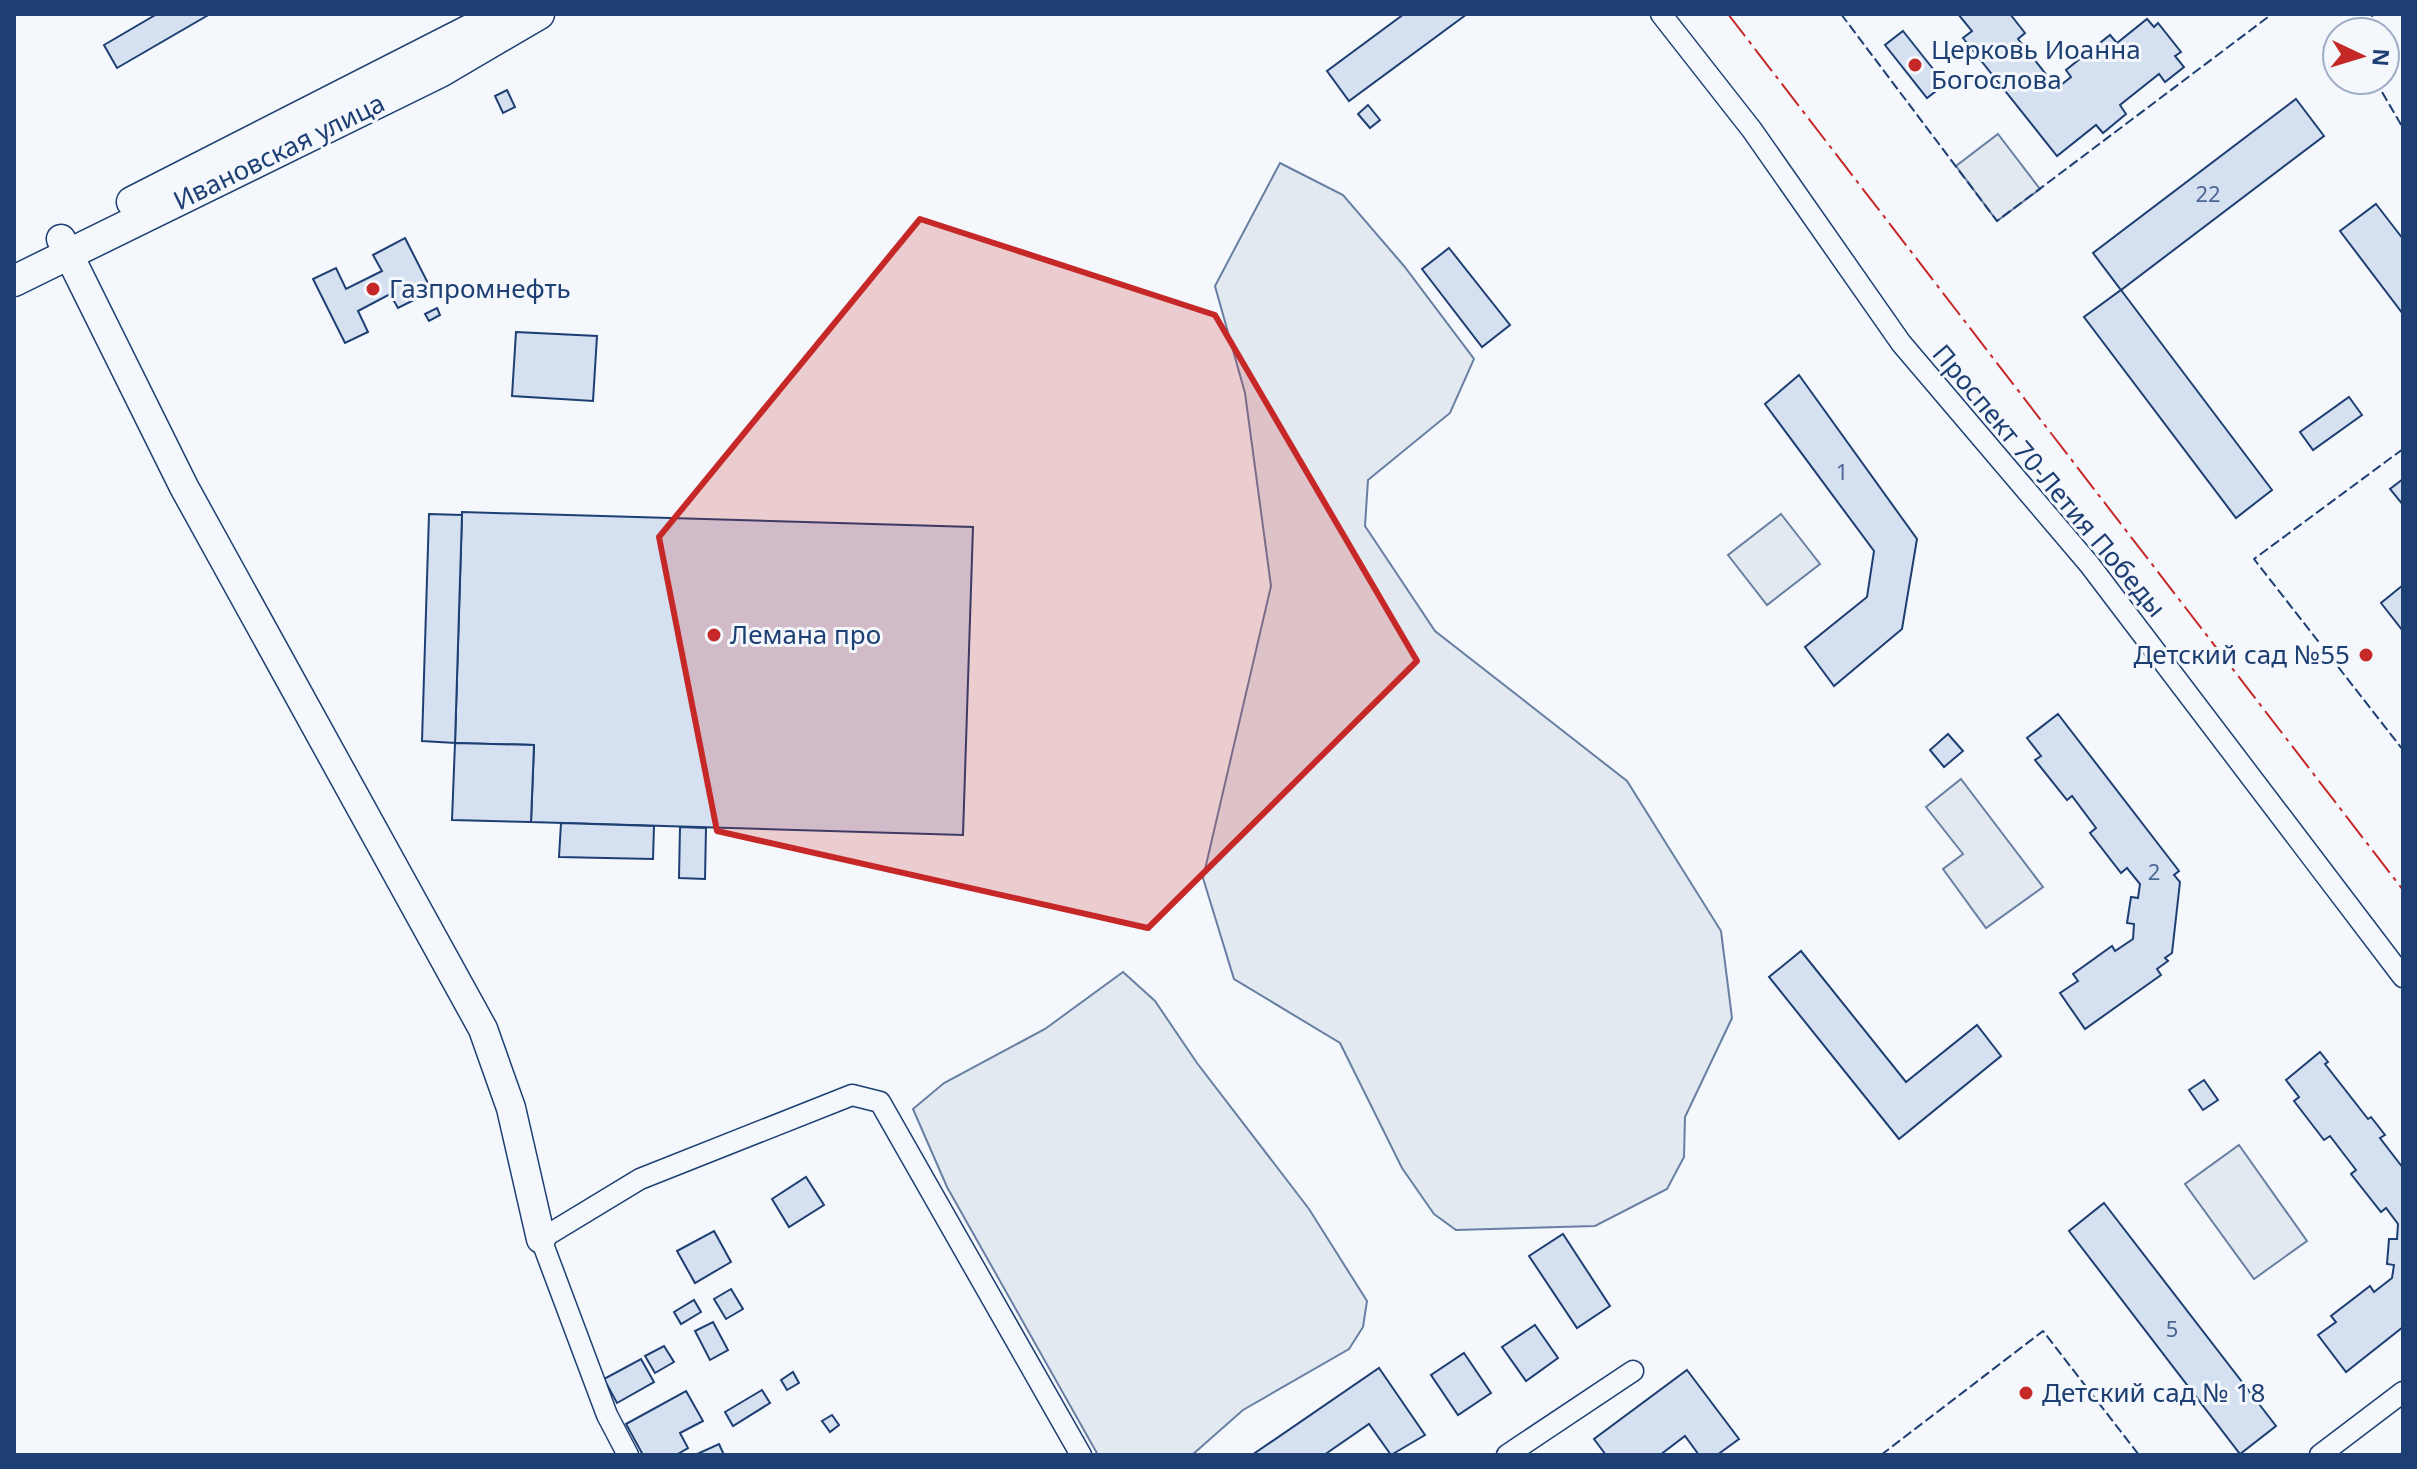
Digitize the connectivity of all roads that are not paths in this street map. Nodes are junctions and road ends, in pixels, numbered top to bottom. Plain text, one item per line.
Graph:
1 (539, 14) edge
2 (1661, 14) edge
3 (482, 18) edge
4 (65, 248) junction
5 (14, 262) edge
6 (14, 281) edge
7 (2403, 977) edge
8 (541, 1239) junction
9 (1633, 1371) dead end
10 (2403, 1392) edge
11 (628, 1455) edge
12 (1081, 1455) edge
13 (1507, 1455) edge
14 (2320, 1455) edge

1 - 4 main road, Ивановская улица
2 - 7 street, Проспект 70-Летия Победы
3 - 4 main road, Ивановская улица
4 - 5 main road, Ивановская улица
4 - 6 main road, Ивановская улица
4 - 8 street
8 - 11 street
8 - 12 street
9 - 13 street
10 - 14 street

